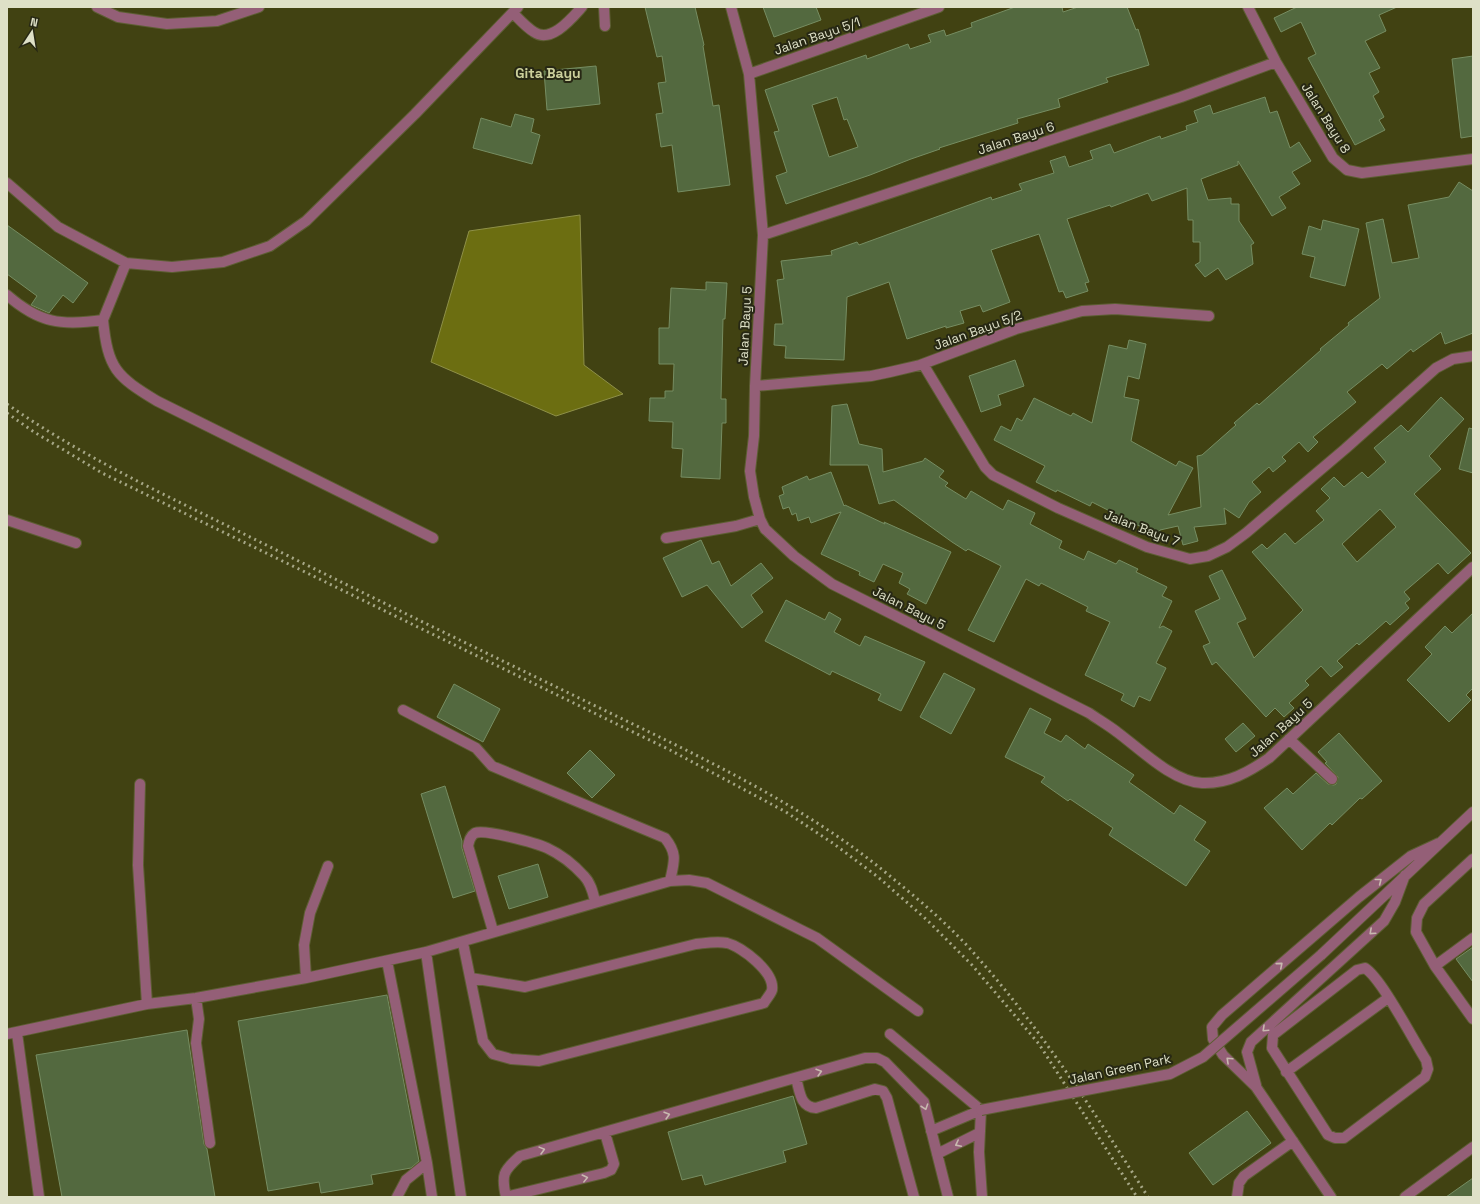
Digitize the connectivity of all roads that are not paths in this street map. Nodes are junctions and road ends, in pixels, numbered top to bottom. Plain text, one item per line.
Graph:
1 (97, 7) edge
2 (259, 7) edge
3 (582, 7) edge
4 (604, 7) edge
5 (730, 7) edge
6 (939, 7) edge
7 (1248, 7) edge
8 (515, 10) edge
9 (605, 26) dead end
10 (1276, 62) junction
11 (749, 74) junction
12 (1473, 159) edge
13 (7, 183) edge
14 (763, 235) junction
15 (126, 263) junction
16 (7, 295) edge
17 (1209, 316) dead end
18 (103, 320) junction
19 (1473, 356) edge
20 (923, 364) junction
21 (755, 386) junction
22 (760, 519) junction
23 (7, 520) edge
24 (433, 538) dead end
25 (666, 538) dead end
26 (76, 543) dead end
27 (1473, 567) edge
28 (403, 710) dead end
29 (1289, 740) junction
30 (1332, 779) dead end
31 (140, 784) dead end
32 (1473, 812) edge
33 (1439, 843) junction
34 (1473, 859) edge
35 (328, 866) dead end
36 (1405, 875) junction
37 (670, 881) junction
38 (596, 901) junction
39 (493, 931) junction
40 (1473, 938) edge
41 (463, 943) junction
42 (426, 952) junction
43 (387, 961) junction
44 (1435, 966) junction
45 (306, 978) junction
46 (471, 978) junction
47 (196, 998) junction
48 (1388, 998) junction
49 (147, 1004) junction
50 (1284, 1010) junction
51 (918, 1011) dead end
52 (1471, 1012) edge
53 (1291, 1020) junction
54 (12, 1033) edge
55 (890, 1034) dead end
56 (1286, 1072) junction
57 (796, 1078) junction
58 (1256, 1087) junction
59 (981, 1110) junction
60 (931, 1131) junction
61 (605, 1133) junction
62 (979, 1133) junction
63 (1293, 1141) junction
64 (210, 1143) dead end
65 (1471, 1151) edge
66 (937, 1154) junction
67 (427, 1163) junction
68 (39, 1197) edge
69 (397, 1197) edge
70 (432, 1197) edge
71 (461, 1197) edge
72 (506, 1197) edge
73 (914, 1197) edge
74 (948, 1197) edge
75 (982, 1197) edge
76 (1237, 1197) edge
77 (1331, 1197) edge
78 (1405, 1197) edge

1 - 2 street
3 - 8 street
4 - 9 street
5 - 11 street, Jalan Bayu 5
6 - 11 street, Jalan Bayu 5/1
7 - 10 street, Jalan Bayu 8
8 - 15 street
10 - 12 street, Jalan Bayu 8
10 - 14 street, Jalan Bayu 6
11 - 14 street, Jalan Bayu 5
13 - 15 street
14 - 21 street, Jalan Bayu 5
15 - 18 street
16 - 18 street
17 - 20 street, Jalan Bayu 5/2
18 - 24 street
19 - 20 street, Jalan Bayu 7
20 - 21 street, Jalan Bayu 5/2
21 - 22 street, Jalan Bayu 5
22 - 25 street
22 - 29 street, Jalan Bayu 5
23 - 26 street
27 - 29 street, Jalan Bayu 5
28 - 37 street
29 - 30 street
31 - 49 street
32 - 33 street, Jalan Green Park
33 - 36 street, Jalan Green Park
58 -> 33 street
34 - 44 street
35 - 45 street
36 -> 50 street
36 - 59 street, Jalan Green Park, bridge
37 - 38 street
37 - 51 street
38 - 39 street
38 - 39 street
39 - 41 street
40 - 44 street
41 - 42 street
41 - 46 street
42 - 43 street
42 - 71 street
43 - 45 street
43 - 67 street
44 - 52 street
45 - 47 street
46 - 46 street
47 - 49 street
47 - 64 street
48 - 53 street
48 - 56 street
48 - 56 street
49 - 54 street
50 - 53 street
50 -> 58 street
53 - 56 street
54 - 68 street
55 - 59 street
57 -> 60 street
61 -> 57 street
57 - 73 street
58 - 63 street
59 - 60 street, Jalan Green Park
59 - 62 street
60 - 66 street
72 -> 61 street
72 -> 61 street
62 -> 66 street
62 - 75 street
63 - 76 street
63 - 77 street
65 - 78 street
66 - 74 street
67 - 69 street
67 - 70 street

